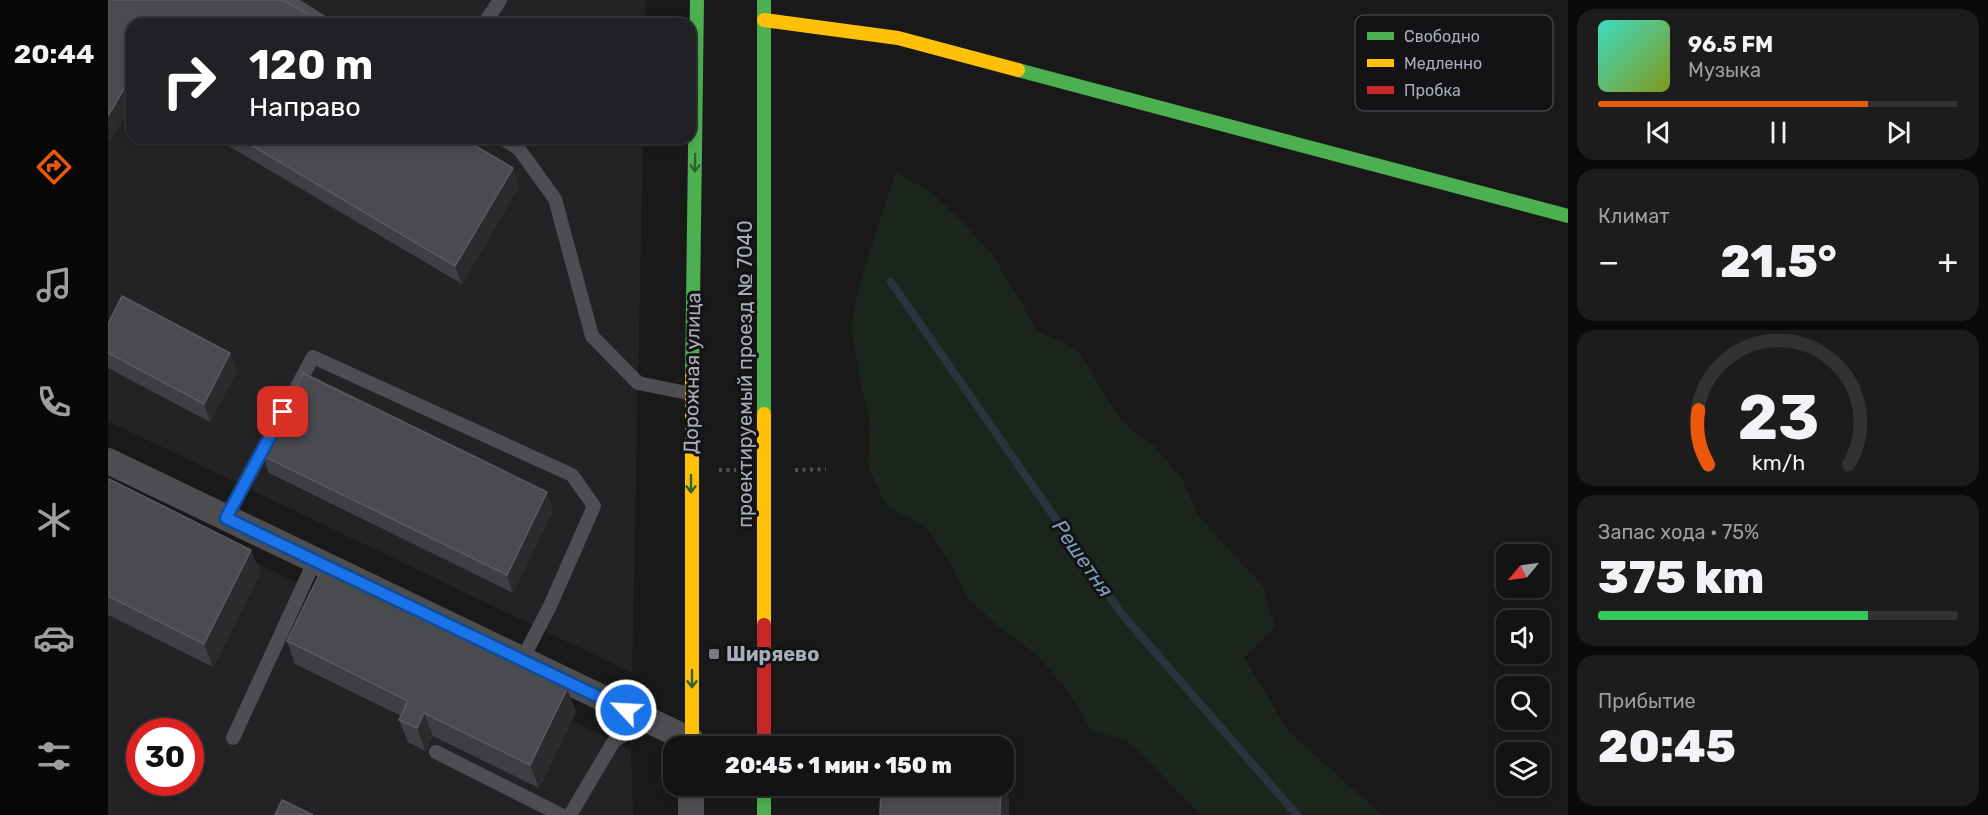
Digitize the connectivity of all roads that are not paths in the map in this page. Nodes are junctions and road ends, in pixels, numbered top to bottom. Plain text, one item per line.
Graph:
1 (288, 0) edge
2 (500, 0) edge
3 (697, 0) edge
4 (764, 0) edge
5 (316, 18) edge
6 (488, 18) edge
7 (764, 20) junction
8 (696, 79) edge
9 (511, 144) edge
10 (695, 144) edge
11 (1568, 216) edge
12 (692, 394) junction
13 (108, 461) edge
14 (226, 518) junction
15 (315, 560) junction
16 (522, 660) junction
17 (647, 720) junction
18 (677, 736) edge
19 (692, 736) edge
20 (764, 736) edge
21 (233, 738) dead end
22 (436, 752) dead end
23 (691, 796) edge
24 (764, 796) edge
25 (561, 815) edge
26 (570, 815) edge
27 (691, 815) edge
28 (764, 815) edge

1 - 5 lane
2 - 6 lane
3 -> 8 street, Дорожная улица
4 - 7 street, проектируемый проезд № 7040
7 - 11 street
7 - 20 street, проектируемый проезд № 7040
9 - 12 lane
10 -> 12 street, Дорожная улица
12 -> 19 street, Дорожная улица
13 - 14 street
14 - 15 street
14 - 16 lane
15 - 16 street
15 - 21 lane
16 - 17 street
17 - 18 street
17 - 26 lane
22 - 25 lane
23 - 27 street
24 - 28 street

